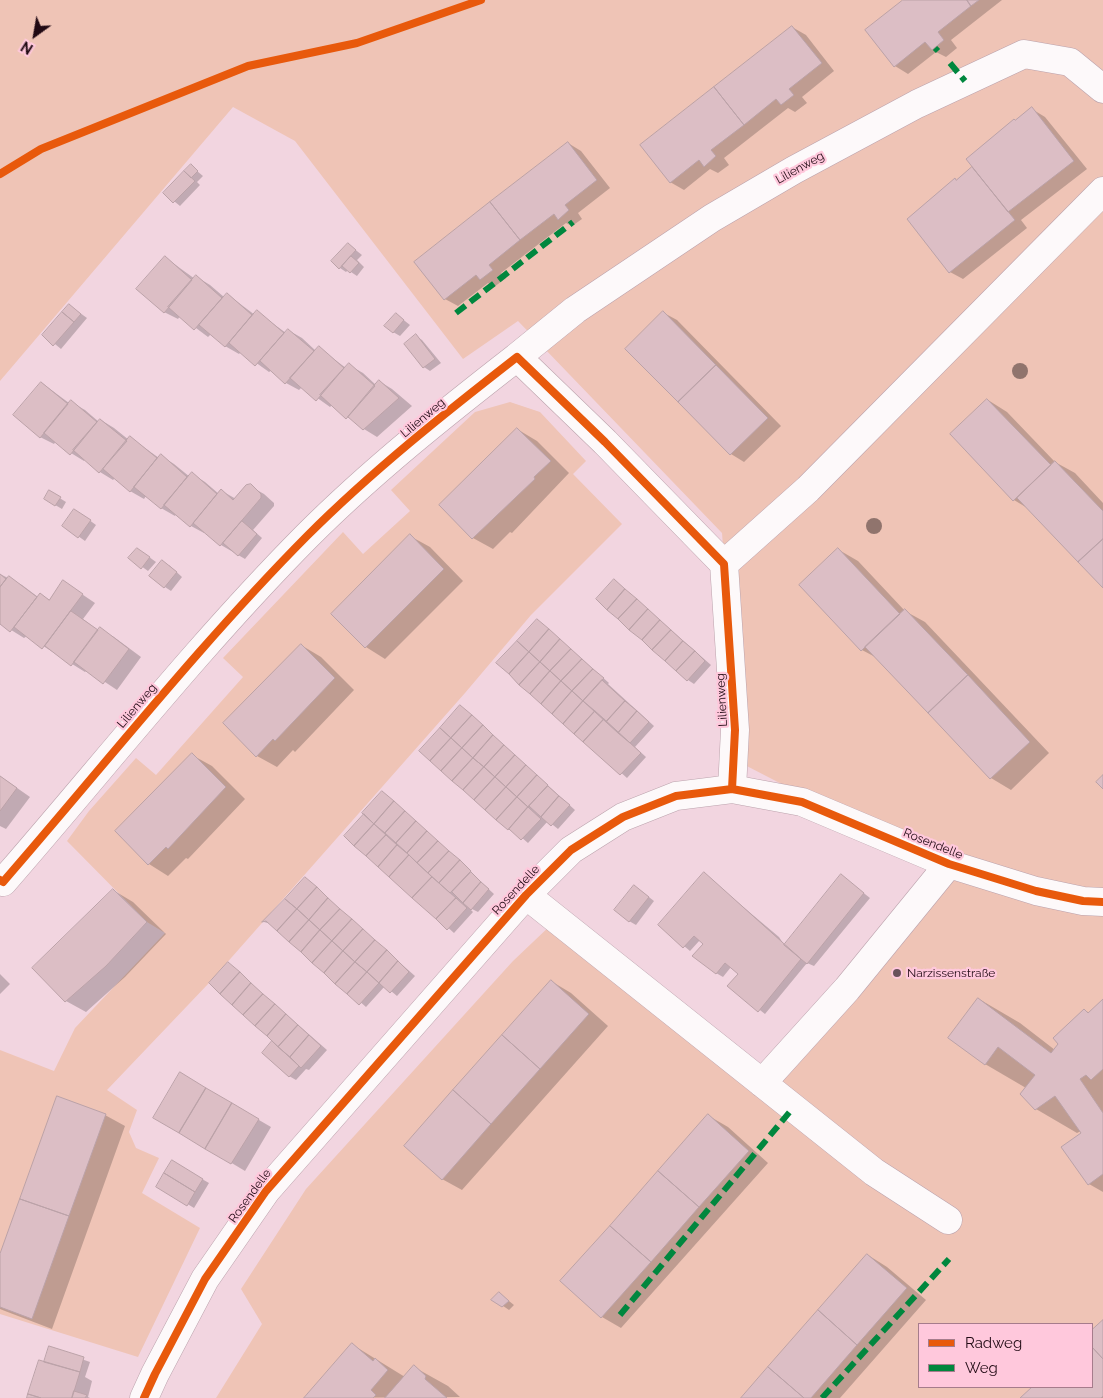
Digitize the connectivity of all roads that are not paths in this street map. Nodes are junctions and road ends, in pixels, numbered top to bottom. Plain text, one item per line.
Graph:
1 (1103, 89) edge
2 (1103, 191) edge
3 (517, 357) junction
4 (724, 564) junction
5 (732, 789) junction
6 (949, 864) junction
7 (0, 880) edge
8 (526, 895) junction
9 (1103, 902) edge
10 (762, 1083) junction
11 (948, 1220) dead end
12 (144, 1398) edge

1 - 3 street, Lilienweg
2 - 4 street
3 - 4 street
3 - 7 street, Lilienweg
4 - 5 street, Lilienweg
5 - 6 street, Rosendelle
5 - 8 street, Rosendelle
6 - 9 street, Rosendelle
6 - 10 street
8 - 10 street
8 - 12 street, Rosendelle
10 - 11 street

